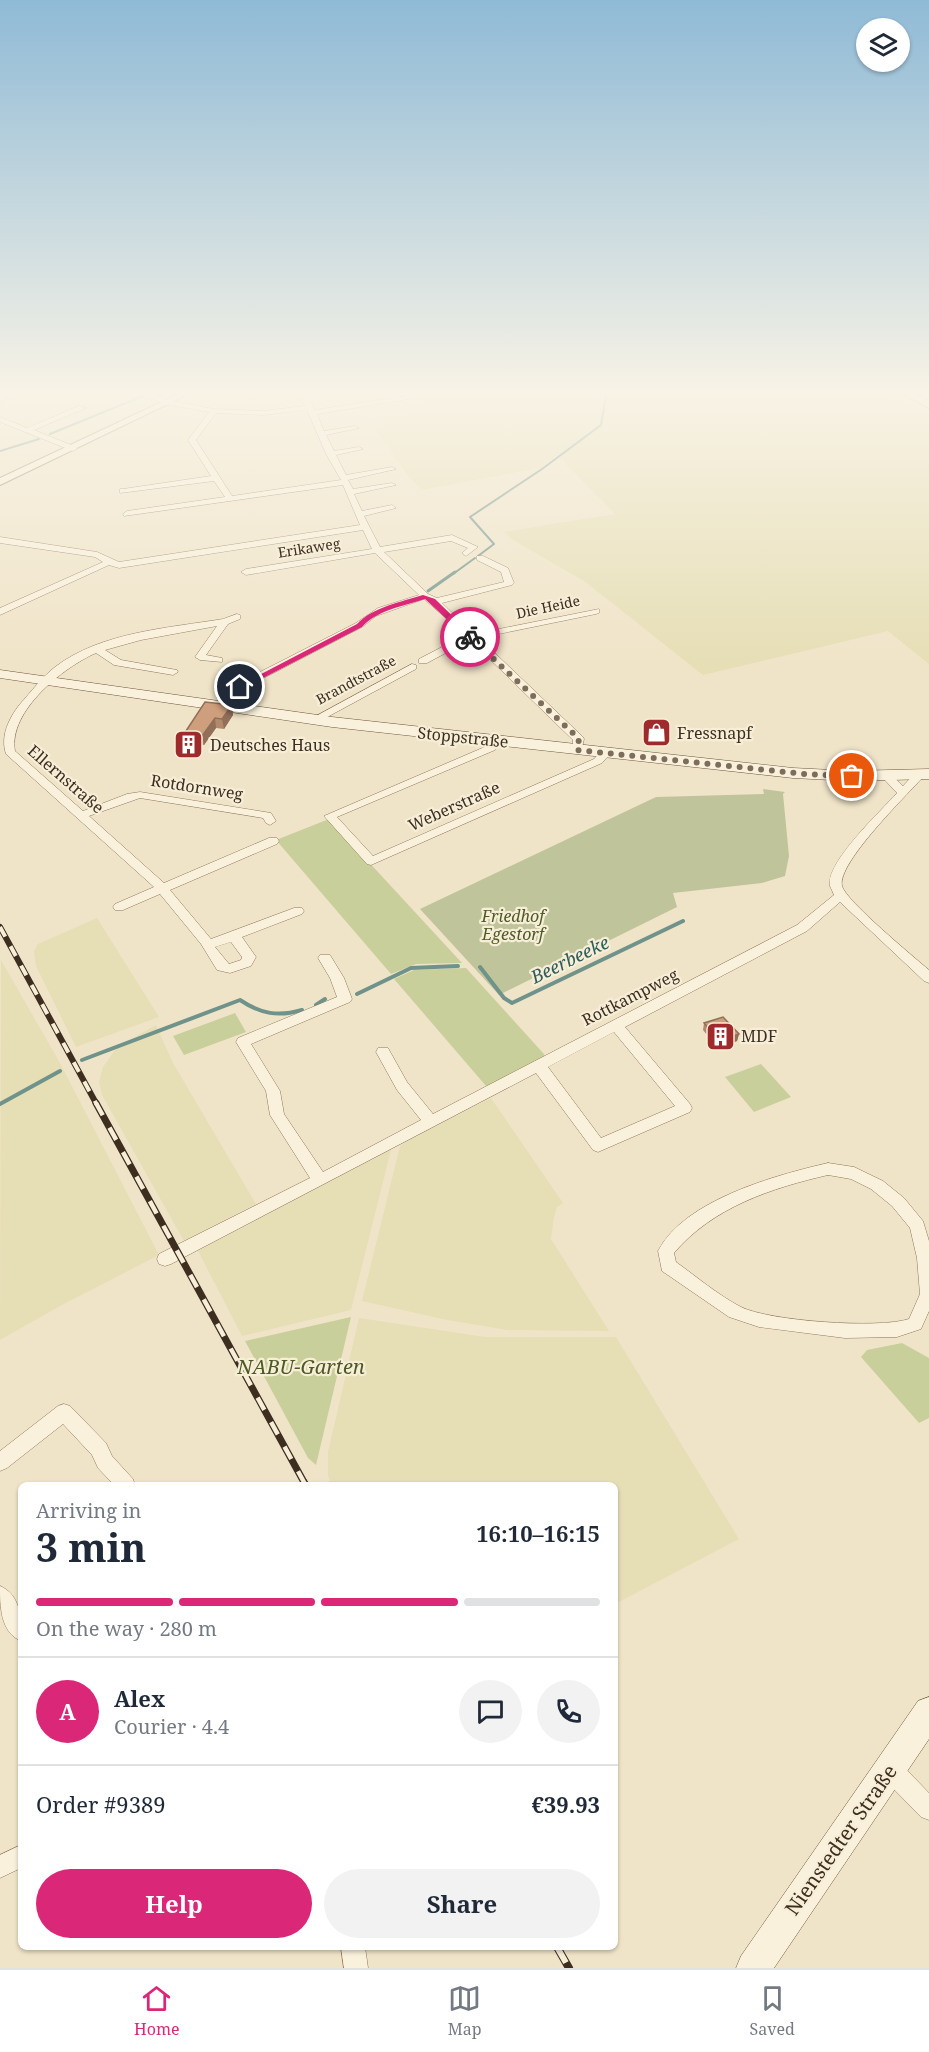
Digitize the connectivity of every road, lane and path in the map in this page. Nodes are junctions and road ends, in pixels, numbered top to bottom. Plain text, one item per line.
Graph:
1 (186, 482) edge
2 (219, 482) edge
3 (335, 482) edge
4 (347, 482) edge
5 (392, 485) dead end
6 (123, 490) dead end
7 (350, 492) junction
8 (230, 499) junction
9 (392, 508) dead end
10 (127, 514) dead end
11 (359, 514) junction
12 (365, 527) junction
13 (0, 540) edge
14 (377, 550) junction
15 (466, 553) dead end
16 (480, 558) dead end
17 (109, 562) junction
18 (246, 572) dead end
19 (425, 596) junction
20 (434, 602) junction
21 (596, 610) dead end
22 (0, 612) edge
23 (237, 617) dead end
24 (225, 622) junction
25 (470, 637) junction
26 (98, 650) junction
27 (218, 660) dead end
28 (423, 662) dead end
29 (412, 667) dead end
30 (173, 672) dead end
31 (0, 674) edge
32 (46, 680) junction
33 (222, 696) dead end
34 (314, 720) junction
35 (500, 741) junction
36 (577, 750) junction
37 (605, 753) junction
38 (924, 774) edge
39 (886, 775) junction
40 (903, 793) junction
41 (82, 815) junction
42 (270, 820) dead end
43 (273, 841) dead end
44 (162, 888) junction
45 (842, 897) junction
46 (119, 907) dead end
47 (298, 911) dead end
48 (234, 936) junction
49 (207, 943) junction
50 (325, 958) dead end
51 (929, 978) edge
52 (616, 1025) junction
53 (383, 1052) dead end
54 (538, 1065) junction
55 (430, 1121) junction
56 (319, 1179) junction
57 (165, 1258) dead end
58 (928, 1294) edge
59 (0, 1462) edge
60 (123, 1482) edge
61 (0, 1596) edge
62 (18, 1626) edge
63 (929, 1712) edge
64 (890, 1769) junction
65 (929, 1809) edge
66 (18, 1858) edge
67 (0, 1868) edge
68 (353, 1950) edge
69 (356, 1968) edge
70 (753, 1968) edge

1 - 6 street
2 - 8 street
3 - 8 street
4 - 7 street
5 - 7 street
7 - 11 street
8 - 10 street
9 - 11 street
11 - 12 street
12 - 14 street
12 - 17 street
13 - 17 street
14 - 15 street, Erikaweg
14 - 18 street, Erikaweg
14 - 19 street
16 - 20 street
17 - 22 street
19 - 20 street
19 - 33 street
20 - 25 street
21 - 25 street, Die Heide
23 - 24 street
24 - 26 street
24 - 27 street
25 - 28 street
25 - 36 street
26 - 30 street
26 - 32 street
29 - 34 street, Brandtstraße
31 - 32 main road, Stoppstraße
32 - 34 main road, Stoppstraße
32 - 41 street, Ellernstraße
34 - 35 main road, Stoppstraße
35 - 36 main road, Stoppstraße
35 - 37 street, Weberstraße
36 - 37 main road, Stoppstraße
37 - 39 main road, Stoppstraße
38 - 39 main road, Stoppstraße
38 - 40 street
39 - 40 street
40 - 45 street
41 - 42 street, Rotdornweg
41 - 44 street, Ellernstraße
43 - 44 street
44 - 46 street
44 - 49 street, Ellernstraße
45 - 51 street
45 - 52 street, Rottkampweg
47 - 48 street
48 - 49 street
48 - 49 street, Ellernstraße
50 - 56 street
52 - 54 street, Rottkampweg
52 - 54 street
53 - 55 street
54 - 55 street, Rottkampweg
55 - 56 street, Rottkampweg
56 - 57 street, Rottkampweg
58 - 58 street
59 - 60 street
61 - 62 street
63 - 64 main road, Nienstedter Straße
64 - 65 street
64 - 70 main road, Nienstedter Straße
66 - 67 street
68 - 69 street

